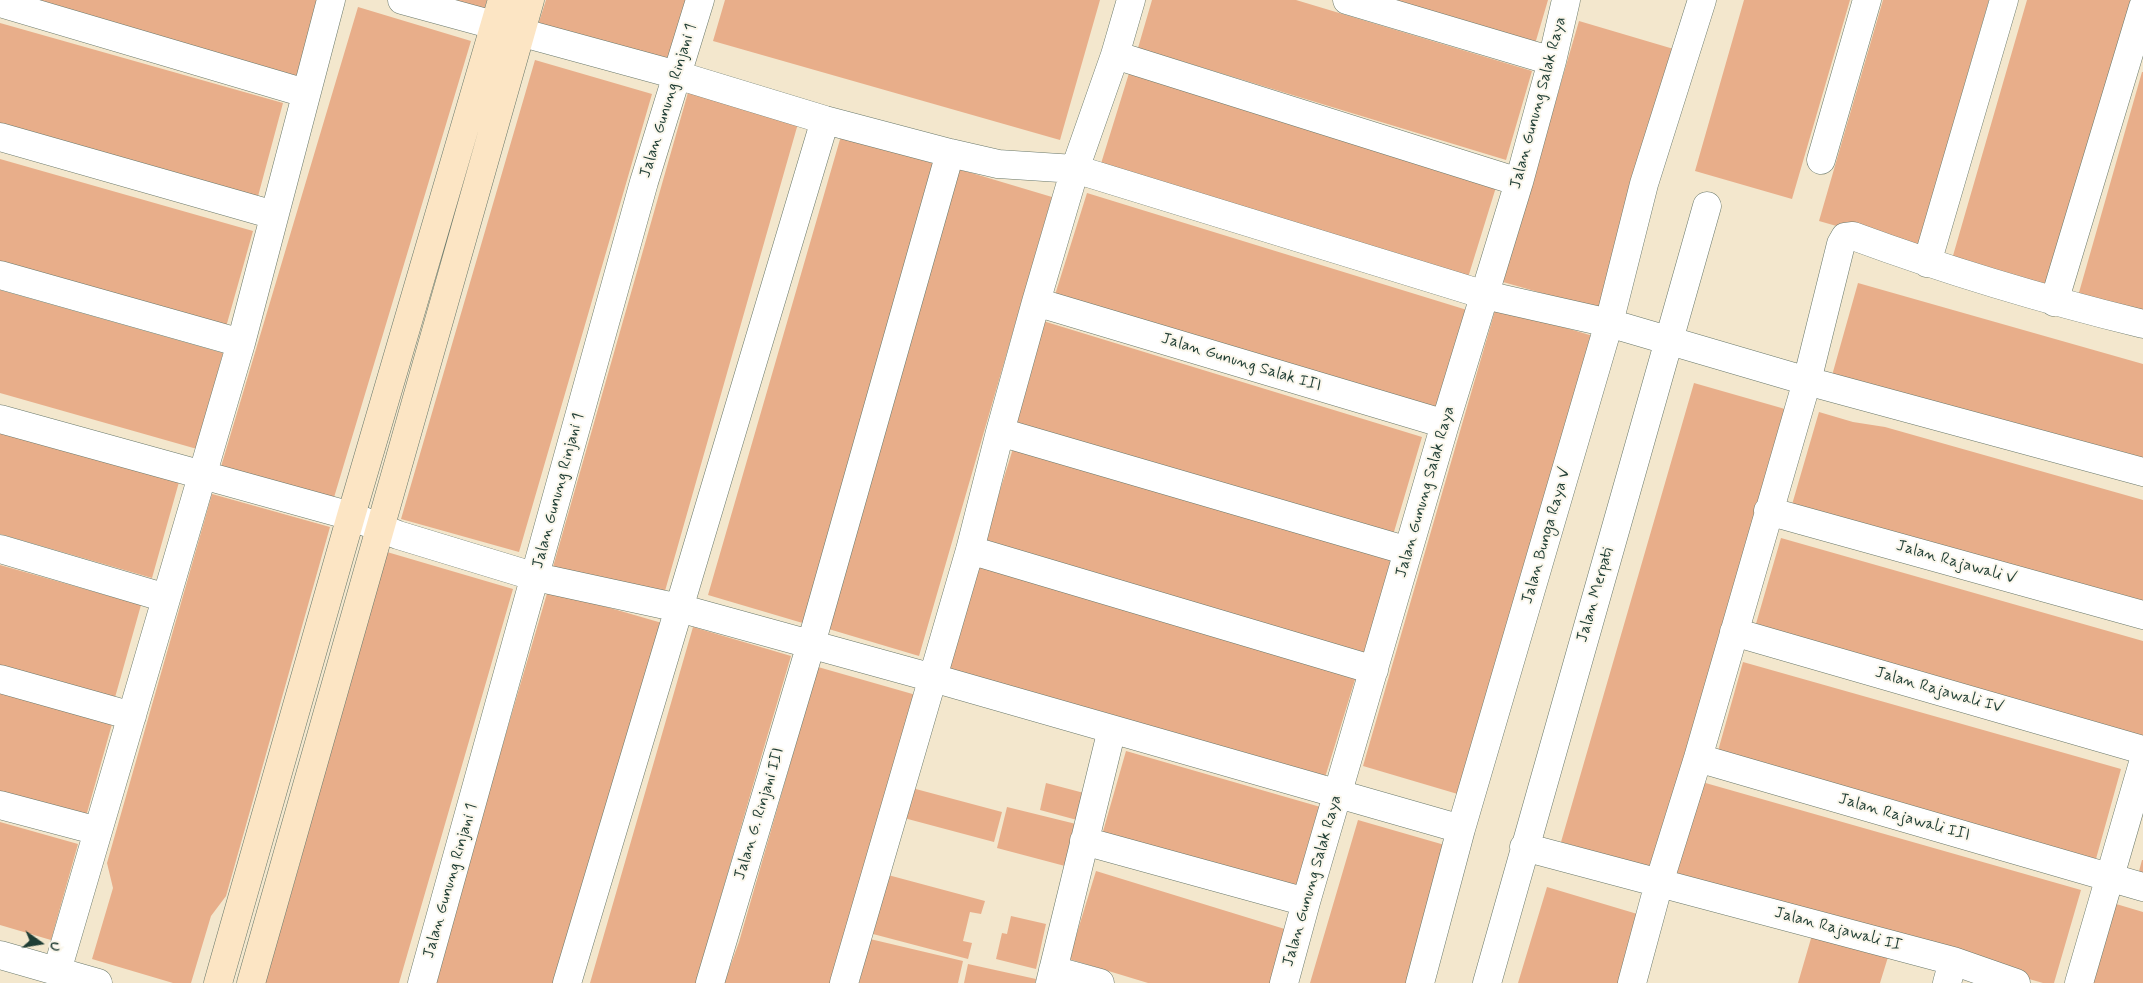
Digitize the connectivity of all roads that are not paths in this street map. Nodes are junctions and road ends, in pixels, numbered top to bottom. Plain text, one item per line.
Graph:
1 (331, 0) edge
2 (402, 0) edge
3 (502, 0) edge
4 (530, 0) edge
5 (700, 0) edge
6 (1131, 0) edge
7 (1348, 0) edge
8 (1566, 0) edge
9 (1702, 0) edge
10 (1867, 0) edge
11 (2004, 0) edge
12 (0, 3) edge
13 (2143, 7) edge
14 (494, 27) junction
15 (520, 32) junction
16 (1114, 55) junction
17 (1552, 61) junction
18 (677, 75) junction
19 (305, 93) junction
20 (826, 120) junction
21 (0, 138) edge
22 (950, 153) junction
23 (1820, 160) dead end
24 (1075, 169) junction
25 (1519, 182) junction
26 (1706, 206) dead end
27 (274, 215) junction
28 (1927, 263) junction
29 (0, 275) edge
30 (1484, 295) junction
31 (1036, 302) junction
32 (2054, 302) junction
33 (1609, 323) junction
34 (2143, 324) edge
35 (1668, 340) junction
36 (241, 343) junction
37 (1807, 381) junction
38 (0, 419) edge
39 (1445, 424) junction
40 (1000, 432) junction
41 (2143, 472) edge
42 (202, 475) junction
43 (1768, 511) junction
44 (351, 516) junction
45 (381, 528) junction
46 (0, 549) edge
47 (970, 550) junction
48 (1408, 551) junction
49 (536, 577) junction
50 (166, 598) junction
51 (679, 608) junction
52 (2143, 615) edge
53 (1734, 632) junction
54 (811, 644) junction
55 (1374, 670) junction
56 (933, 678) junction
57 (0, 679) edge
58 (132, 716) junction
59 (1112, 729) junction
60 (2143, 750) edge
61 (1698, 758) junction
62 (2143, 763) edge
63 (1337, 794) junction
64 (0, 805) edge
65 (1461, 829) junction
66 (98, 831) junction
67 (1084, 841) junction
68 (1524, 847) junction
69 (2110, 877) junction
70 (1659, 883) junction
71 (2143, 887) edge
72 (1306, 902) junction
73 (0, 955) edge
74 (57, 972) junction
75 (1950, 972) edge
76 (1052, 976) edge
77 (98, 983) edge
78 (218, 983) edge
79 (251, 983) edge
80 (422, 983) edge
81 (567, 983) edge
82 (710, 983) edge
83 (844, 983) edge
84 (1100, 983) edge
85 (1284, 983) edge
86 (1420, 983) edge
87 (1487, 983) edge
88 (1632, 983) edge
89 (2016, 983) edge
90 (2079, 983) edge

1 - 19 street
2 - 14 street
3 - 14 main road
4 - 15 main road
5 - 18 street, Jalan Gunung Rinjani 1
6 - 16 street
7 - 17 street
8 - 17 street, Jalan Gunung Salak Raya
9 - 33 street, Jalan Bunga Raya V
10 - 23 street
11 - 28 street
12 - 19 street
13 - 32 street
14 - 15 street
14 - 44 main road
15 - 18 street
15 - 45 main road
16 - 24 street
16 - 25 street
17 - 25 street, Jalan Gunung Salak Raya
18 - 20 street
18 - 49 street, Jalan Gunung Rinjani 1
19 - 27 street
20 - 22 street
20 - 51 street
21 - 27 street
22 - 24 street
22 - 54 street, Jalan G. Rinjani III
24 - 30 street
24 - 31 street
25 - 30 street, Jalan Gunung Salak Raya
26 - 35 street, Jalan Merpati
27 - 36 street
28 - 32 street
28 - 37 street
29 - 36 street
30 - 33 street
30 - 39 street, Jalan Gunung Salak Raya
31 - 39 street, Jalan Gunung Salak III
31 - 40 street
32 - 34 street
33 - 35 street
33 - 65 street, Jalan Bunga Raya V
35 - 37 street
35 - 68 street, Jalan Merpati
36 - 42 street
37 - 41 street
37 - 43 street
38 - 42 street
39 - 48 street, Jalan Gunung Salak Raya
40 - 47 street
40 - 48 street
42 - 44 street
42 - 50 street
43 - 52 street, Jalan Rajawali V
43 - 53 street
44 - 45 street
44 - 78 main road
45 - 49 street
45 - 79 main road
46 - 50 street
47 - 55 street
47 - 56 street
48 - 55 street, Jalan Gunung Salak Raya
49 - 51 street
49 - 80 street, Jalan Gunung Rinjani 1
50 - 58 street
51 - 54 street
51 - 81 street
53 - 60 street, Jalan Rajawali IV
53 - 61 street
54 - 56 street
54 - 82 street, Jalan G. Rinjani III
55 - 63 street, Jalan Gunung Salak Raya
56 - 59 street
56 - 83 street
57 - 58 street
58 - 66 street
59 - 63 street
59 - 67 street
61 - 69 street, Jalan Rajawali III
61 - 70 street
62 - 69 street
63 - 65 street
63 - 72 street, Jalan Gunung Salak Raya
64 - 66 street
65 - 86 street, Jalan Bunga Raya V
66 - 74 street
67 - 72 street
67 - 76 street
68 - 70 street, Jalan Rajawali II
68 - 87 street, Jalan Merpati
69 - 71 street, Jalan Rajawali III
69 - 90 street
70 - 75 street, Jalan Rajawali II
70 - 88 street
72 - 85 street, Jalan Gunung Salak Raya
73 - 74 street
74 - 77 street
75 - 89 street, Jalan Rajawali II
76 - 84 street

